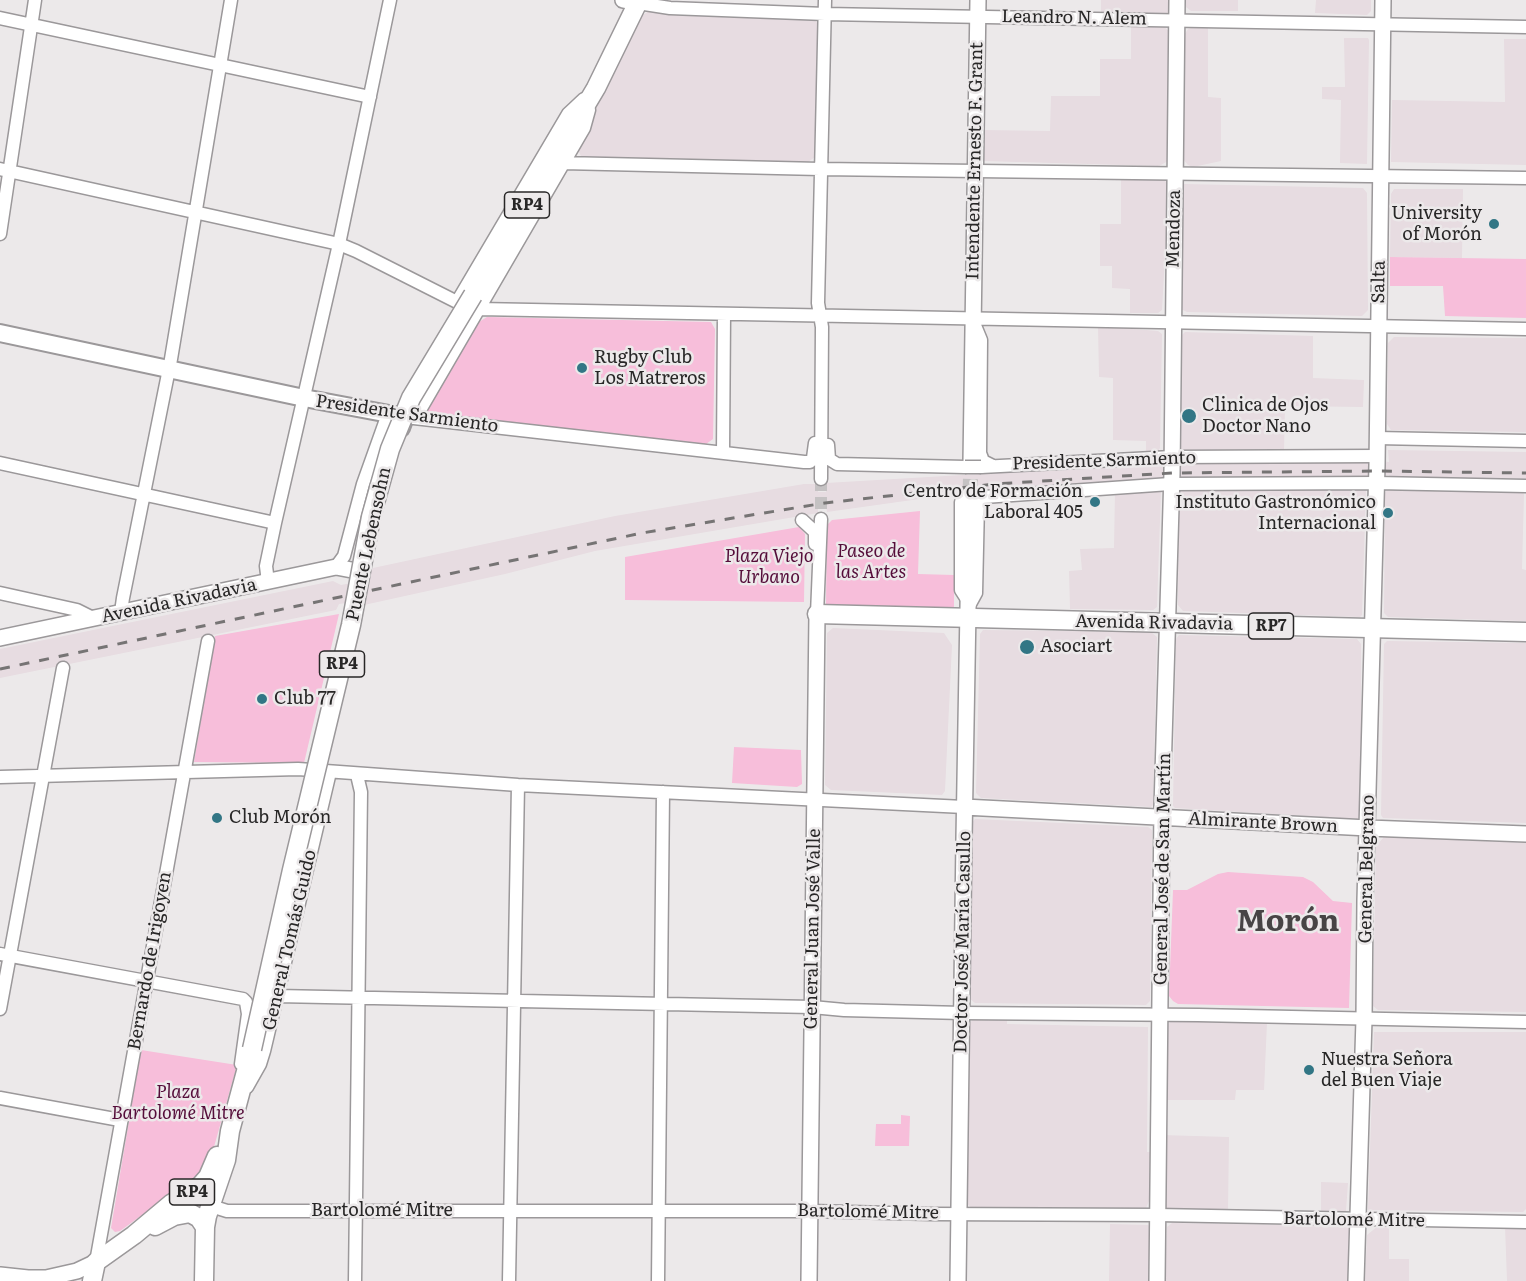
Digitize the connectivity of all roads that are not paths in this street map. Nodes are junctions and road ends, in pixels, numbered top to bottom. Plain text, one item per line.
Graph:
1 (35, 0) edge
2 (231, 0) edge
3 (390, 0) edge
4 (825, 0) edge
5 (978, 0) edge
6 (1177, 0) edge
7 (1383, 0) edge
8 (633, 1) edge
9 (825, 14) junction
10 (978, 17) junction
11 (0, 18) edge
12 (1177, 20) junction
13 (31, 24) junction
14 (1383, 25) junction
15 (1526, 27) edge
16 (220, 64) junction
17 (596, 88) junction
18 (370, 97) junction
19 (563, 163) junction
20 (820, 169) junction
21 (5, 170) edge
22 (974, 171) junction
23 (1175, 173) junction
24 (1381, 176) junction
25 (1526, 178) edge
26 (194, 213) junction
27 (0, 234) edge
28 (339, 244) junction
29 (468, 303) junction
30 (724, 314) junction
31 (820, 315) junction
32 (973, 320) junction
33 (1173, 322) junction
34 (1378, 328) junction
35 (1526, 329) edge
36 (0, 333) edge
37 (169, 369) junction
38 (304, 398) junction
39 (397, 415) junction
40 (821, 416) junction
41 (1377, 438) junction
42 (1526, 441) edge
43 (723, 453) junction
44 (1377, 456) junction
45 (1172, 457) junction
46 (0, 463) edge
47 (978, 465) junction
48 (932, 466) junction
49 (821, 479) tunnel mouth
50 (1377, 483) junction
51 (1170, 484) junction
52 (1526, 486) edge
53 (144, 495) junction
54 (970, 498) joint
55 (821, 519) tunnel mouth
56 (802, 520) dead end
57 (275, 523) junction
58 (336, 567) junction
59 (357, 571) junction
60 (818, 577) junction
61 (268, 582) junction
62 (0, 593) edge
63 (969, 611) junction
64 (121, 612) junction
65 (817, 614) junction
66 (93, 618) junction
67 (1168, 624) junction
68 (1374, 628) junction
69 (1526, 632) edge
70 (0, 638) edge
71 (208, 641) dead end
72 (63, 668) dead end
73 (184, 771) junction
74 (324, 772) junction
75 (42, 775) junction
76 (357, 775) junction
77 (0, 777) edge
78 (518, 784) junction
79 (663, 792) junction
80 (815, 799) junction
81 (964, 807) junction
82 (1162, 818) junction
83 (1368, 828) junction
84 (1526, 834) edge
85 (5, 955) edge
86 (146, 980) junction
87 (277, 996) junction
88 (358, 999) junction
89 (514, 1002) junction
90 (662, 1005) junction
91 (812, 1007) junction
92 (0, 1009) edge
93 (962, 1013) junction
94 (1161, 1015) junction
95 (1364, 1019) junction
96 (1526, 1022) edge
97 (252, 1049) joint
98 (0, 1098) edge
99 (238, 1104) junction
100 (120, 1120) junction
101 (230, 1131) junction
102 (211, 1206) junction
103 (356, 1210) junction
104 (510, 1211) junction
105 (658, 1211) junction
106 (810, 1211) junction
107 (959, 1214) junction
108 (1158, 1215) junction
109 (1358, 1220) junction
110 (1526, 1222) edge
111 (205, 1227) junction
112 (134, 1235) junction
113 (96, 1262) junction
114 (0, 1275) edge
115 (92, 1281) edge
116 (204, 1281) edge
117 (355, 1281) edge
118 (509, 1281) edge
119 (658, 1281) edge
120 (809, 1281) edge
121 (958, 1281) edge
122 (1157, 1281) edge
123 (1356, 1281) edge

1 - 13 street
2 - 16 street
3 - 18 street
4 - 9 street
5 - 10 street, Intendente Ernesto F. Grant
6 - 12 street, Mendoza
7 - 14 street, Salta
8 - 9 street, Leandro N. Alem
8 - 17 main road, RP4
9 - 10 street, Leandro N. Alem
9 - 20 street
10 - 12 street, Leandro N. Alem
10 - 22 street, Intendente Ernesto F. Grant
11 - 13 street
12 - 14 street, Leandro N. Alem
12 - 23 street, Mendoza
13 - 16 street
13 - 21 street
14 - 15 street, Leandro N. Alem
14 - 24 street, Salta
16 - 18 street
16 - 26 street
17 - 19 street
17 - 29 main road, Puente Lebensohn / RP4
17 - 29 street
18 - 28 street
19 - 20 street
19 - 29 street
20 - 22 street
20 - 31 street
21 - 26 street
21 - 27 street
22 - 23 street
22 - 32 street, Intendente Ernesto F. Grant
23 - 24 street
23 - 33 street, Mendoza
24 - 25 street
24 - 34 street, Salta
26 - 28 street
26 - 37 street
28 - 29 street
28 - 38 street
29 - 30 street
29 - 39 street
29 - 39 street
29 - 97 main road, Puente Lebensohn / RP4, bridge
30 - 31 street
30 - 43 street
31 - 32 street
31 - 40 street
32 - 33 street
32 - 47 street, Intendente Ernesto F. Grant
32 - 47 street, Intendente Ernesto F. Grant
32 - 48 street, Intendente Ernesto F. Grant
33 - 34 street
33 - 45 street, Mendoza
34 - 35 street
34 - 41 street, Salta
36 - 37 main road, Presidente Sarmiento
37 - 38 main road, Presidente Sarmiento
37 - 53 street
38 - 39 main road, Presidente Sarmiento
38 - 57 street
39 - 43 street, Presidente Sarmiento
39 - 58 street
39 - 59 main road
40 - 43 street, Presidente Sarmiento
40 - 48 street, Presidente Sarmiento
40 - 49 street
41 - 42 street
41 - 44 street, Salta
44 - 45 street, Presidente Sarmiento
44 - 50 street, General Belgrano
45 - 47 street, Presidente Sarmiento
45 - 51 street, General José de San Martín
46 - 53 street
47 - 48 street, Presidente Sarmiento
50 - 51 street, Presidente Sarmiento
50 - 52 street, Presidente Sarmiento
50 - 68 street, General Belgrano
51 - 54 street, Presidente Sarmiento
51 - 67 street, General José de San Martín
53 - 57 street
53 - 64 street
54 - 63 street, Doctor José María Casullo
55 - 60 street, General Juan José Valle
56 - 60 street, General Juan José Valle
57 - 61 street
58 - 59 street, Avenida Rivadavia
58 - 61 street, Avenida Rivadavia
59 - 74 main road
60 - 65 street, General Juan José Valle
61 - 64 street, Avenida Rivadavia
62 - 66 street
63 - 65 main road, Avenida Rivadavia / RP7
63 - 67 main road, Avenida Rivadavia / RP7
63 - 81 street, Doctor José María Casullo
64 - 66 street, Avenida Rivadavia
65 - 80 street, General Juan José Valle
66 - 70 street, Avenida Rivadavia
67 - 68 main road, Avenida Rivadavia / RP7
67 - 82 street, General José de San Martín
68 - 69 main road, Avenida Rivadavia / RP7
68 - 83 street, General Belgrano
71 - 73 street, Bernardo de Irigoyen
72 - 75 street
73 - 74 street
73 - 75 street
73 - 86 street, Bernardo de Irigoyen
74 - 76 street
74 - 87 street, General Tomás Guido
75 - 77 street
75 - 85 street
76 - 78 street
76 - 88 street
78 - 79 street
78 - 89 street
79 - 80 street
79 - 90 street
80 - 81 street
80 - 91 street, General Juan José Valle
81 - 82 street, Almirante Brown
81 - 93 street, Doctor José María Casullo
82 - 83 street, Almirante Brown
82 - 94 street, General José de San Martín
83 - 84 street, Almirante Brown
83 - 95 street, General Belgrano
85 - 86 street
85 - 92 street
86 - 99 street, General Tomás Guido
86 - 100 street, Bernardo de Irigoyen
87 - 88 street
87 - 99 street, General Tomás Guido
88 - 89 street
88 - 103 street
89 - 90 street
89 - 104 street
90 - 91 street
90 - 105 street
91 - 93 street
91 - 106 street, General Juan José Valle
93 - 94 street
93 - 107 street, Doctor José María Casullo
94 - 95 street
94 - 108 street, General José de San Martín
95 - 96 street
95 - 109 street, General Belgrano
97 - 99 main road, General Tomás Guido / RP4
98 - 100 street
99 - 101 main road, General Tomás Guido / RP4
100 - 113 street, Bernardo de Irigoyen
101 - 102 main road, General Tomás Guido / RP4
101 - 112 main road, RP4
102 - 103 street, Bartolomé Mitre
102 - 111 main road, General Tomás Guido / RP4
103 - 104 street, Bartolomé Mitre
103 - 117 street
104 - 105 street, Bartolomé Mitre
104 - 118 street
105 - 106 street, Bartolomé Mitre
105 - 119 street
106 - 107 street, Bartolomé Mitre
106 - 120 street, General Juan José Valle
107 - 108 street, Bartolomé Mitre
107 - 121 street, Doctor José María Casullo
108 - 109 street, Bartolomé Mitre
108 - 122 street, General José de San Martín
109 - 110 street, Bartolomé Mitre
109 - 123 street, General Belgrano
111 - 112 main road
111 - 116 main road, General Tomás Guido / RP4
112 - 113 main road, RP4
113 - 114 street
113 - 115 main road, Bernardo de Irigoyen

